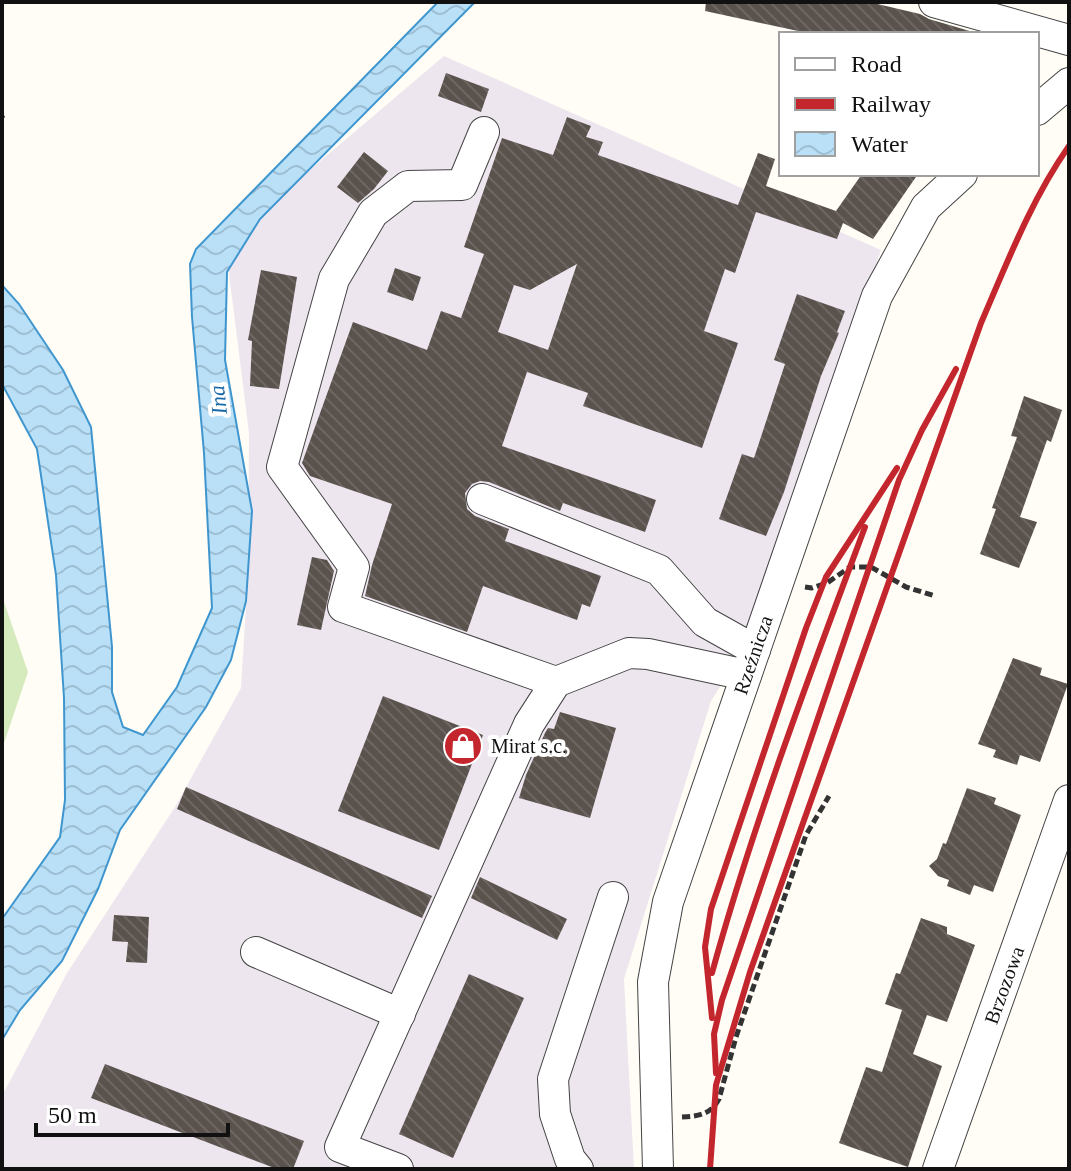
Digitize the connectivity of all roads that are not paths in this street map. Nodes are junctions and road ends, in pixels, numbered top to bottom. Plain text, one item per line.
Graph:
1 (934, 2) edge
2 (1069, 40) edge
3 (1069, 83) edge
4 (1039, 108) edge
5 (484, 132) dead end
6 (960, 176) edge
7 (482, 499) dead end
8 (751, 663) junction
9 (556, 682) junction
10 (1069, 800) edge
11 (613, 897) dead end
12 (256, 952) dead end
13 (400, 1014) junction
14 (398, 1169) edge
15 (578, 1169) edge
16 (658, 1169) edge
17 (938, 1169) edge

1 - 2 street
3 - 4 street
5 - 9 street
6 - 8 street, Rzeźnicza
7 - 8 street
8 - 9 street
8 - 16 street, Rzeźnicza
9 - 13 street
10 - 17 street, Brzozowa
11 - 15 street
12 - 13 street
13 - 14 street

